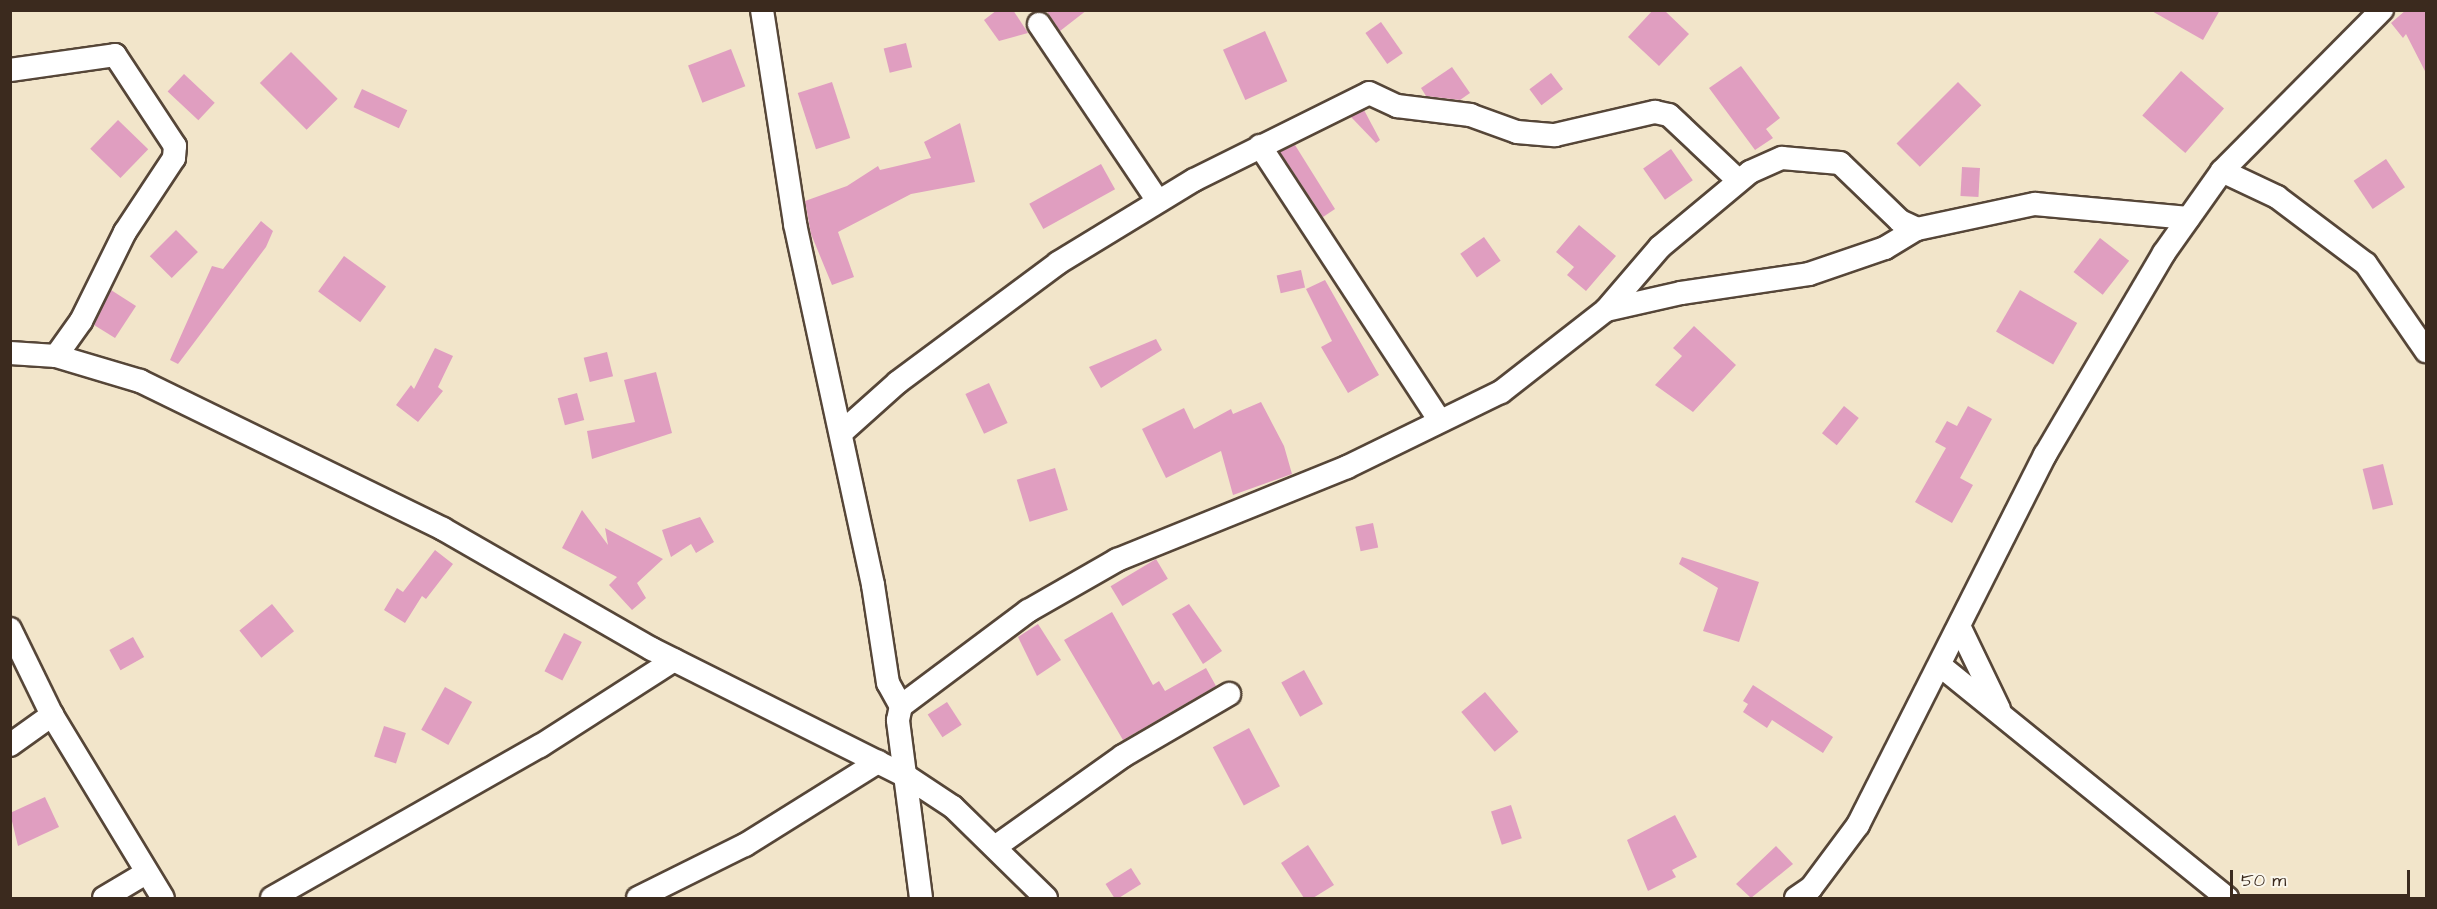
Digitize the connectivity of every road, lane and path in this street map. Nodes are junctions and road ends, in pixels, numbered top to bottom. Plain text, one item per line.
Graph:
1 (762, 10) edge
2 (2382, 10) edge
3 (1039, 24) dead end
4 (10, 70) edge
5 (1260, 146) junction
6 (2222, 171) junction
7 (1738, 180) junction
8 (1158, 201) junction
9 (2188, 218) junction
10 (1917, 229) junction
11 (1606, 310) junction
12 (2427, 351) edge
13 (10, 353) edge
14 (56, 356) junction
15 (1438, 420) junction
16 (841, 433) junction
17 (10, 629) edge
18 (1961, 630) junction
19 (674, 660) junction
20 (1942, 667) junction
21 (1229, 694) dead end
22 (901, 706) junction
23 (52, 715) junction
24 (2002, 716) junction
25 (10, 745) edge
26 (878, 762) junction
27 (906, 776) junction
28 (995, 847) junction
29 (147, 873) junction
30 (104, 898) edge
31 (163, 898) edge
32 (272, 898) edge
33 (638, 898) edge
34 (921, 898) edge
35 (1046, 898) edge
36 (1796, 898) edge
37 (2227, 898) edge

1 - 16 street
2 - 6 street
3 - 8 street
4 - 14 street
5 - 7 street
5 - 8 street
5 - 15 street
6 - 9 street
6 - 12 street
7 - 10 street
7 - 11 street
8 - 16 street
9 - 10 street
9 - 18 street
10 - 11 street
11 - 15 street
13 - 14 street
14 - 19 street
15 - 22 street
16 - 22 street
17 - 23 street
18 - 20 street
18 - 24 street
19 - 26 street
19 - 32 street
20 - 24 street
20 - 36 street
21 - 28 street
22 - 27 street
23 - 25 street
23 - 29 street
24 - 37 street
26 - 27 street
26 - 33 street
27 - 28 street
27 - 34 street
28 - 35 street
29 - 30 street
29 - 31 street

